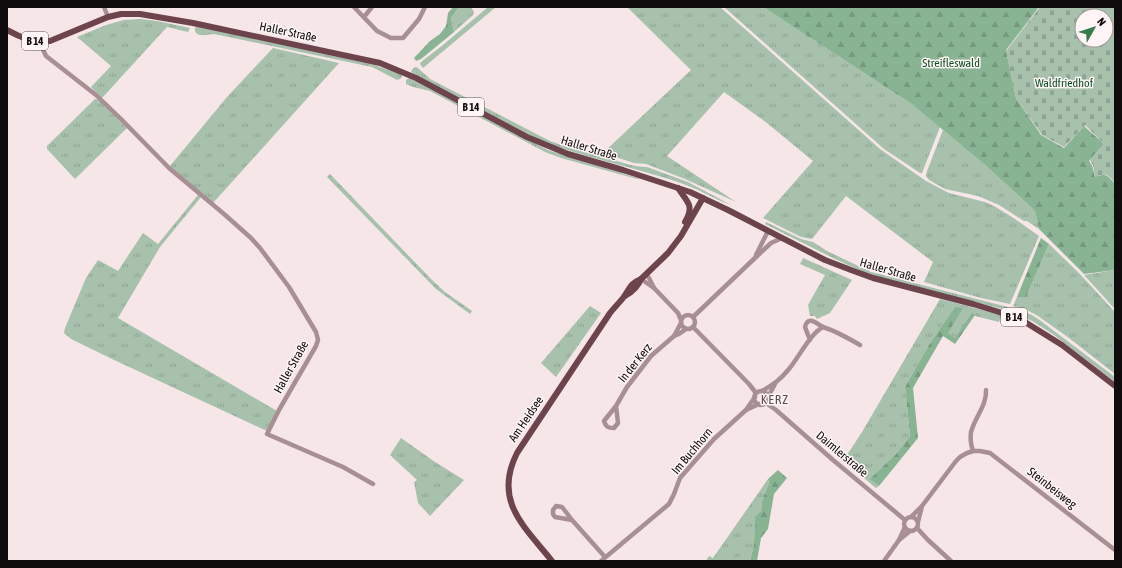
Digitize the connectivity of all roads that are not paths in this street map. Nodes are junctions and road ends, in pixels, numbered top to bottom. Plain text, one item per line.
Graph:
1 (104, 7) edge
2 (354, 7) edge
3 (372, 7) edge
4 (425, 7) edge
5 (108, 17) junction
6 (364, 17) junction
7 (7, 30) edge
8 (38, 42) junction
9 (678, 188) junction
10 (703, 198) junction
11 (768, 230) junction
12 (782, 238) junction
13 (668, 253) junction
14 (756, 257) junction
15 (646, 274) junction
16 (641, 279) junction
17 (654, 288) junction
18 (693, 317) junction
19 (682, 320) junction
20 (693, 327) junction
21 (823, 327) junction
22 (686, 329) junction
23 (674, 336) junction
24 (810, 340) junction
25 (860, 345) dead end
26 (775, 384) junction
27 (1114, 385) edge
28 (986, 390) dead end
29 (762, 391) junction
30 (755, 395) junction
31 (768, 397) junction
32 (766, 403) junction
33 (759, 404) junction
34 (616, 406) dead end
35 (746, 410) junction
36 (972, 451) junction
37 (373, 484) dead end
38 (922, 506) junction
39 (911, 517) junction
40 (572, 520) dead end
41 (906, 520) junction
42 (918, 522) junction
43 (904, 527) junction
44 (918, 528) junction
45 (910, 531) junction
46 (899, 540) junction
47 (1115, 550) edge
48 (603, 559) edge
49 (552, 561) edge
50 (884, 561) edge
51 (951, 561) edge

1 - 5 street
2 - 6 street
3 - 6 street
4 - 6 street
5 - 8 main road, Haller Straße / B 14
5 - 9 main road, Haller Straße / B 14
7 - 8 main road, Haller Straße / B 14
8 - 37 street, Haller Straße
9 - 10 main road, Haller Straße / B 14
9 - 13 main road
10 - 11 main road, Haller Straße / B 14
10 - 13 main road
11 - 12 main road, Haller Straße / B 14
11 - 14 street
12 - 14 street
12 - 27 main road, Haller Straße / B 14
13 - 15 main road, Am Heidsee
14 - 18 street
15 - 16 main road, Am Heidsee
15 - 17 street
16 - 17 street
16 - 49 main road, Am Heidsee
17 - 19 street
18 - 19 street
18 - 20 street
19 - 22 street
19 - 23 street, In der Kerz
20 - 22 street
20 - 30 street
21 - 24 street
21 - 24 street
21 - 25 street
22 - 23 street, In der Kerz
23 - 34 street, In der Kerz
24 - 26 street
26 - 29 street
26 - 31 street
28 - 36 street
29 - 30 street
29 - 31 street
30 - 33 street
30 - 35 street, Im Buchhorn
31 - 32 street
32 - 33 street
32 - 41 street, Daimlerstraße
33 - 35 street, Im Buchhorn
35 - 48 street, Im Buchhorn
36 - 38 street
36 - 47 street, Steinbeisweg
38 - 39 street
38 - 42 street
39 - 41 street
39 - 42 street
40 - 48 street, Im Buchhorn
41 - 43 street
42 - 44 street
43 - 45 street
43 - 46 street
44 - 45 street
44 - 51 street
45 - 46 street
46 - 50 street

